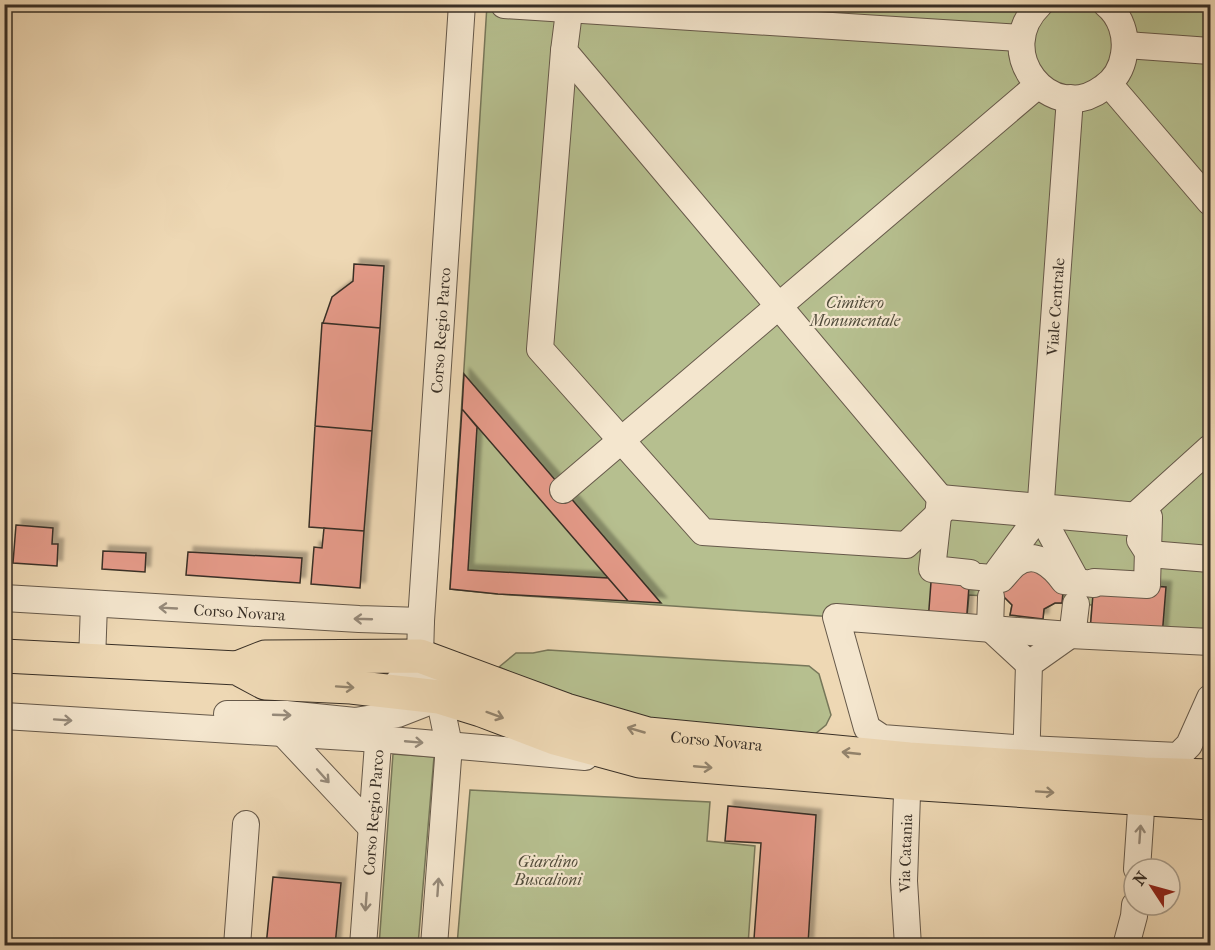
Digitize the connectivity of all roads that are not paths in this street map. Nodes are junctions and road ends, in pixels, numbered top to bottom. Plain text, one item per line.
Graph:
1 (462, 4) edge
2 (1040, 4) edge
3 (504, 5) edge
4 (1111, 6) edge
5 (569, 7) edge
6 (1020, 38) junction
7 (1126, 45) junction
8 (564, 51) junction
9 (1210, 51) edge
10 (1109, 84) junction
11 (1038, 85) junction
12 (1070, 98) junction
13 (1210, 202) edge
14 (778, 307) junction
15 (622, 440) junction
16 (1210, 448) edge
17 (563, 490) dead end
18 (941, 507) junction
19 (1040, 511) junction
20 (1132, 518) junction
21 (1149, 554) junction
22 (1210, 559) edge
23 (992, 587) junction
24 (1077, 593) junction
25 (4, 598) edge
26 (94, 604) junction
27 (421, 621) junction
28 (990, 628) junction
29 (1070, 635) junction
30 (1210, 642) edge
31 (4, 656) edge
32 (420, 656) junction
33 (93, 661) junction
34 (1029, 664) junction
35 (237, 668) junction
36 (439, 697) junction
37 (1210, 698) edge
38 (4, 716) edge
39 (383, 716) junction
40 (119, 723) junction
41 (283, 733) junction
42 (449, 746) junction
43 (1026, 758) junction
44 (640, 762) junction
45 (908, 771) junction
46 (1210, 776) edge
47 (1143, 786) junction
48 (1210, 803) edge
49 (246, 824) dead end
50 (371, 827) junction
51 (1138, 857) edge
52 (1134, 917) edge
53 (237, 945) edge
54 (363, 945) edge
55 (434, 945) edge
56 (908, 945) edge
57 (1126, 945) edge

1 - 27 street, Corso Regio Parco
2 - 6 street
3 - 5 street
4 - 7 street
5 - 6 street
5 - 8 street
6 - 11 street
7 - 9 street
7 - 10 street
8 - 14 street
8 - 15 street
10 - 12 street
10 - 13 street
11 - 12 street
11 - 14 street
12 - 19 street, Viale Centrale
14 - 15 street
14 - 18 street
15 - 17 street
15 - 18 street
16 - 20 street
18 - 19 street
18 - 23 street
19 - 20 street
19 - 23 street
19 - 24 street
20 - 21 street
21 - 22 street
21 - 24 street
23 - 24 street
23 - 28 street
24 - 29 street
25 - 26 street, Corso Novara
27 -> 26 street, Corso Novara
26 - 33 street
27 - 32 street, Corso Regio Parco
28 - 29 street
28 - 34 street
28 - 43 street
29 - 30 street
29 - 34 street
31 - 33 main road, Corso Novara
32 - 35 main road, Corso Novara
32 - 36 street, Corso Regio Parco
32 - 39 street
45 -> 32 main road, Corso Novara
33 - 35 main road, Corso Novara
34 - 43 street
35 -> 39 main road, Corso Novara
36 - 39 main road, Corso Novara
36 - 42 street, Corso Regio Parco
36 -> 44 main road, Corso Novara
37 - 43 street
38 -> 40 street, Corso Novara
40 -> 39 street
39 - 41 street, Corso Novara
39 -> 42 street, Corso Novara
39 - 50 street, Corso Regio Parco
40 - 41 street, Corso Novara
41 -> 50 street
42 - 44 street, Corso Novara
55 -> 42 street, Corso Regio Parco
43 - 45 main road, Corso Novara
43 - 47 main road, Corso Novara
44 -> 45 main road, Corso Novara
45 -> 47 main road, Corso Novara
45 - 56 street, Via Catania
46 - 47 main road, Corso Novara
47 - 48 main road, Corso Novara
51 -> 47 street
49 - 53 street
50 -> 54 street, Corso Regio Parco
52 - 57 street

